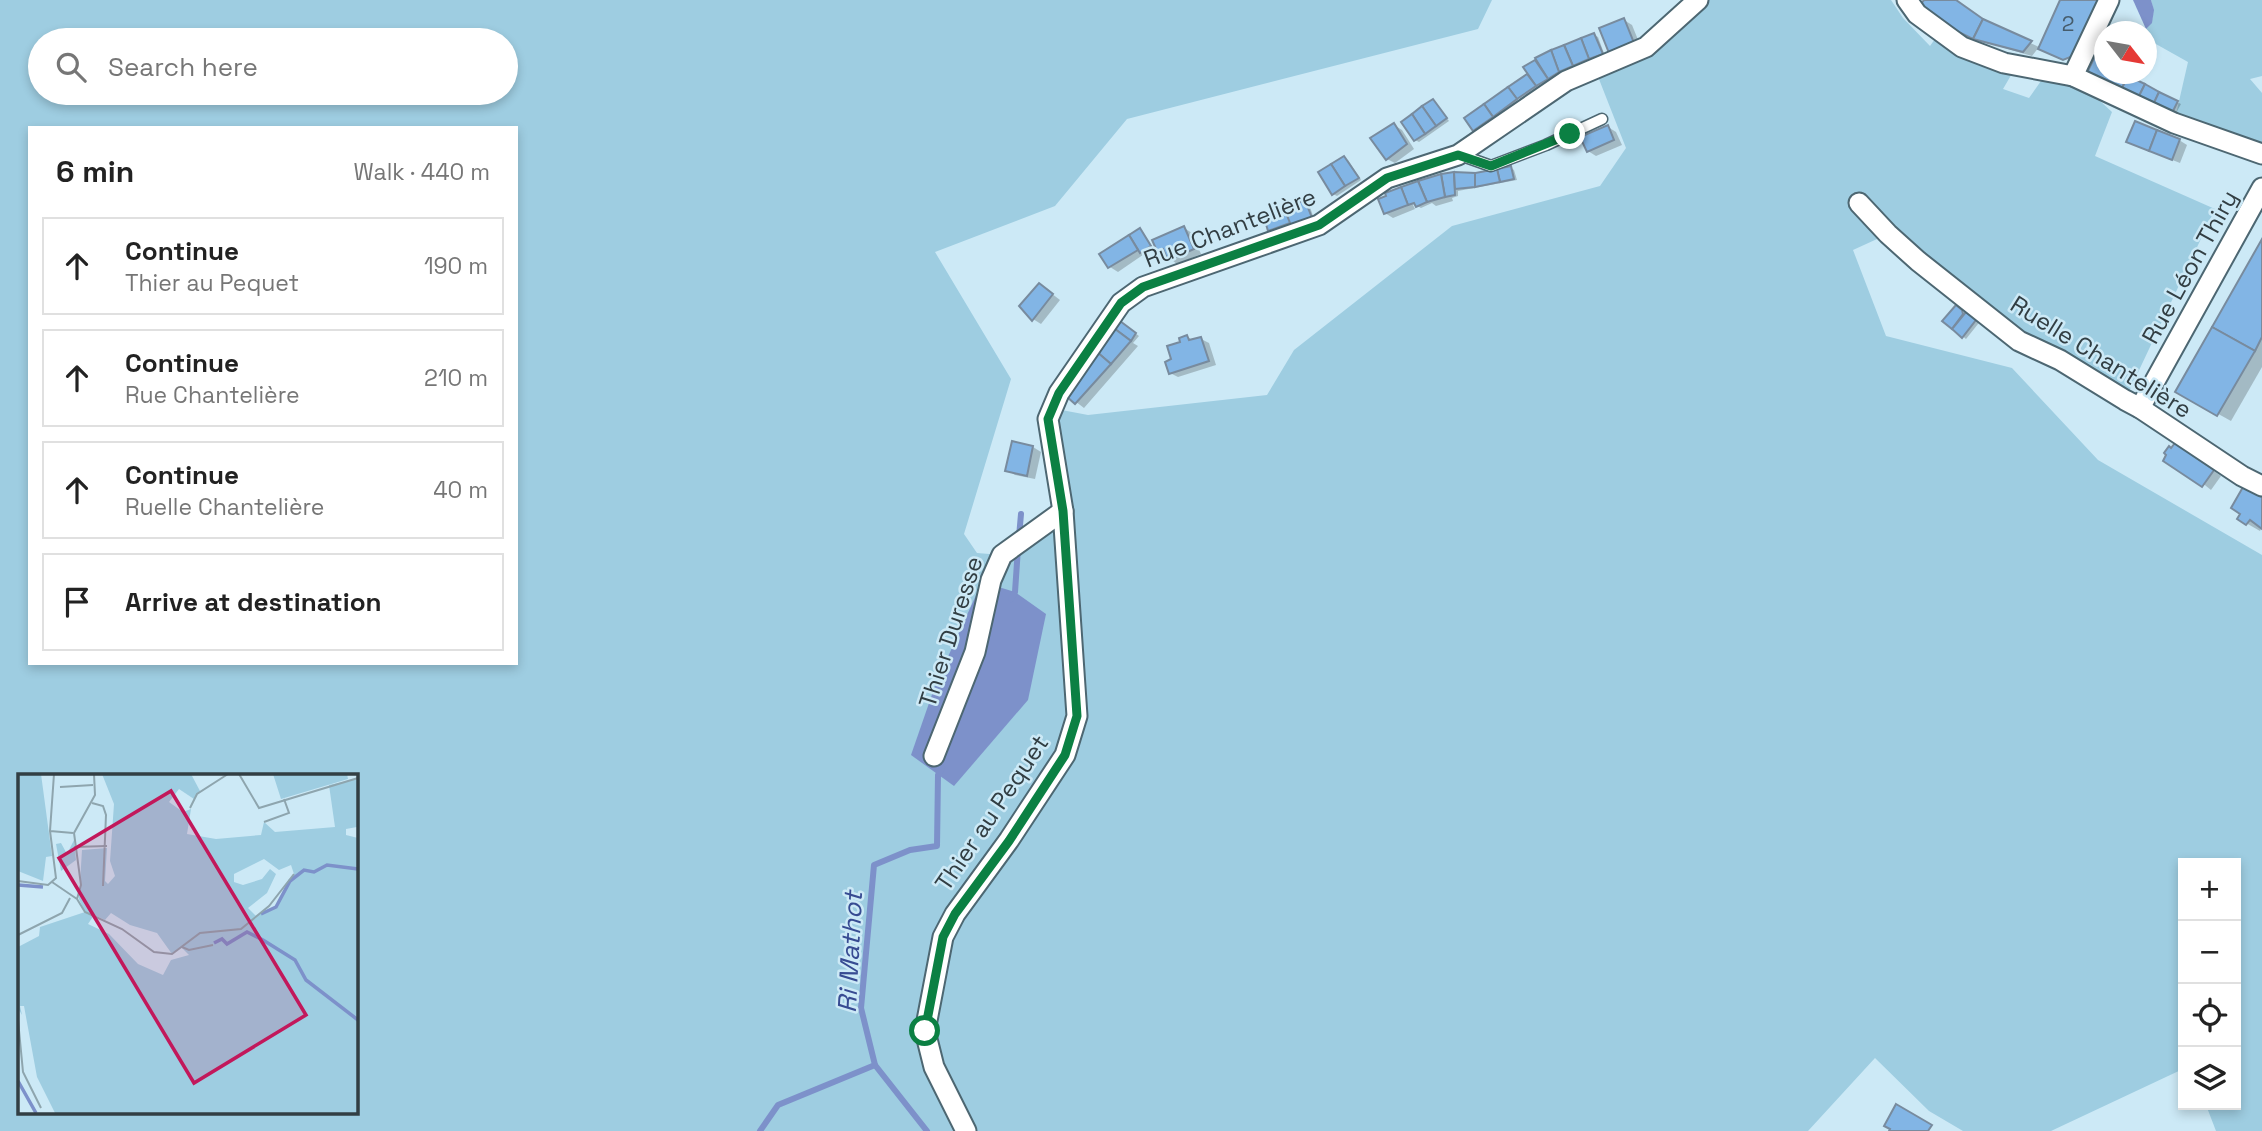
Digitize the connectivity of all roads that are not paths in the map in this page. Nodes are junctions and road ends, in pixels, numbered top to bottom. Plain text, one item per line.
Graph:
1 (1698, 0) edge
2 (1907, 0) edge
3 (2109, 0) edge
4 (2073, 76) junction
5 (1602, 119) dead end
6 (2262, 154) edge
7 (1458, 155) junction
8 (2262, 188) edge
9 (1859, 203) dead end
10 (2140, 408) junction
11 (2262, 486) edge
12 (1063, 511) junction
13 (934, 756) dead end
14 (966, 1131) edge

1 - 7 street, Rue Chantelière
2 - 4 street
3 - 4 street
4 - 6 street
5 - 7 lane
7 - 12 street, Rue Chantelière
8 - 10 street, Rue Léon Thiry
9 - 10 street, Ruelle Chantelière
10 - 11 street, Ruelle Chantelière
12 - 13 street, Thier Duresse
12 - 14 street, Thier au Pequet

